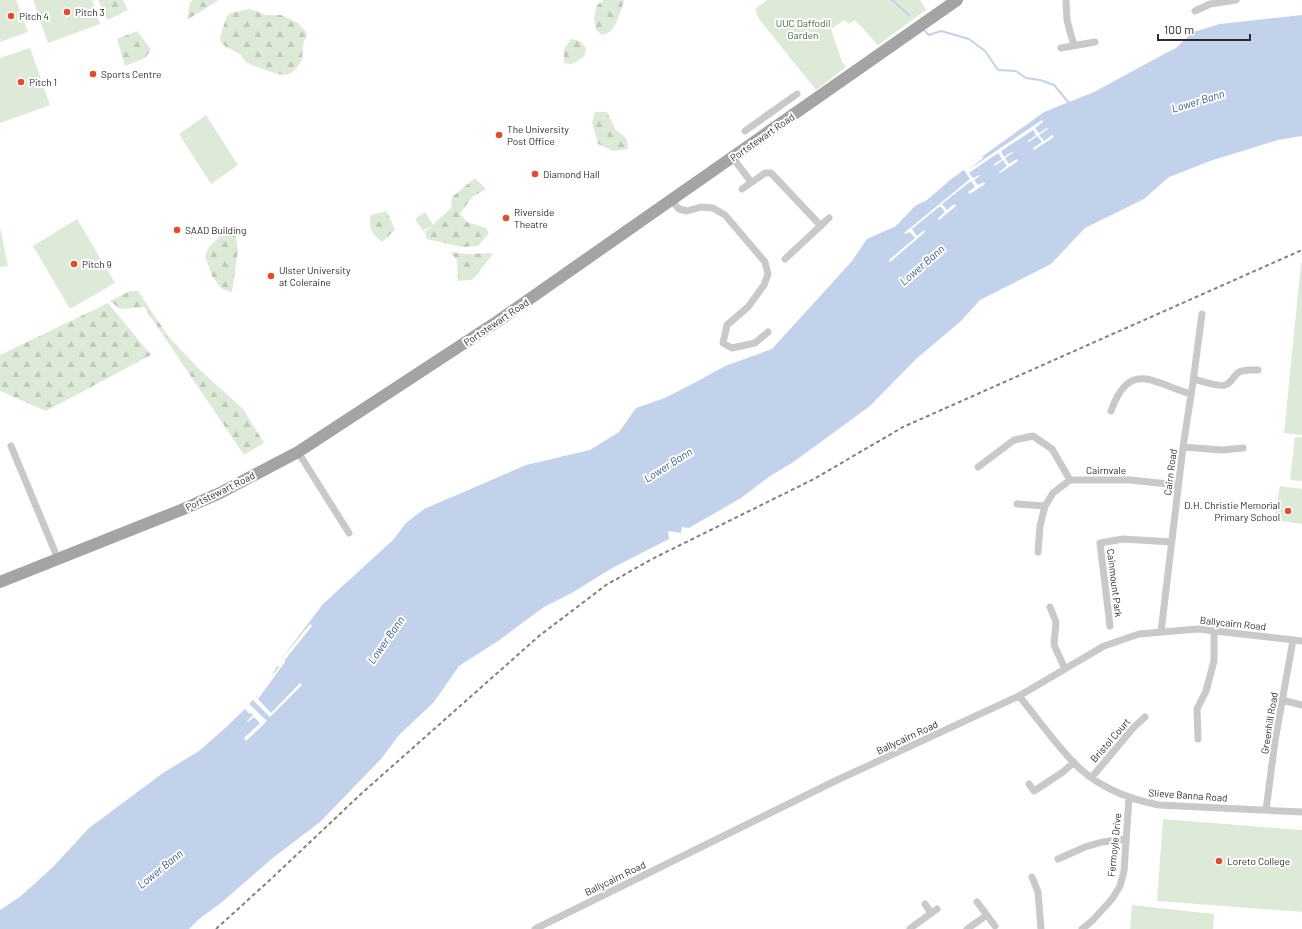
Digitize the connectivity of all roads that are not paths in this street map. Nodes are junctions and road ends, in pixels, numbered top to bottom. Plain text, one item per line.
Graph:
1 (957, 0) edge
2 (1066, 0) edge
3 (1236, 0) edge
4 (1195, 11) dead end
5 (1095, 42) dead end
6 (1074, 46) junction
7 (1061, 48) dead end
8 (797, 94) dead end
9 (746, 131) dead end
10 (733, 158) junction
11 (751, 182) junction
12 (742, 189) dead end
13 (671, 200) junction
14 (829, 218) dead end
15 (820, 226) junction
16 (785, 259) dead end
17 (1202, 314) dead end
18 (768, 332) dead end
19 (1258, 370) dead end
20 (1194, 379) junction
21 (1191, 394) junction
22 (1111, 411) dead end
23 (11, 446) dead end
24 (1183, 447) junction
25 (1243, 448) dead end
26 (298, 452) junction
27 (978, 467) dead end
28 (1070, 480) junction
29 (1178, 485) junction
30 (1017, 504) dead end
31 (1044, 506) junction
32 (348, 533) dead end
33 (1171, 542) junction
34 (1038, 552) dead end
35 (58, 559) junction
36 (0, 582) edge
37 (1050, 607) dead end
38 (1110, 626) dead end
39 (1214, 631) junction
40 (1161, 632) junction
41 (1293, 640) junction
42 (1302, 641) edge
43 (1065, 669) junction
44 (1019, 696) junction
45 (1282, 700) junction
46 (1302, 705) edge
47 (1145, 718) dead end
48 (1198, 739) dead end
49 (1074, 762) junction
50 (1092, 777) junction
51 (1029, 784) dead end
52 (1129, 797) junction
53 (1266, 810) junction
54 (1302, 812) edge
55 (1126, 839) junction
56 (1058, 859) dead end
57 (1032, 877) dead end
58 (978, 902) dead end
59 (925, 904) dead end
60 (987, 915) junction
61 (995, 926) dead end
62 (535, 929) edge
63 (910, 929) edge
64 (967, 929) edge
65 (1041, 929) edge
66 (1082, 929) edge

1 - 10 main road, Portstewart Road
2 - 6 street
3 - 4 street
5 - 6 street
6 - 7 street
8 - 9 street, Portstewart Road
10 - 11 street
10 - 13 main road, Portstewart Road
11 - 12 street
11 - 15 street
13 - 18 street
13 - 26 main road, Portstewart Road
14 - 15 street
15 - 16 street
17 - 20 street, Cairn Road
19 - 20 street
20 - 21 street, Cairn Road
21 - 22 street
21 - 24 street, Cairn Road
23 - 35 street
24 - 25 street
24 - 29 street, Cairn Road
26 - 32 street
26 - 35 main road, Portstewart Road
27 - 28 street
28 - 29 street, Cairnvale
28 - 31 street
29 - 33 street, Cairn Road
30 - 31 street
31 - 34 street
33 - 38 street, Cainmount Park
33 - 40 street, Cairn Road
35 - 36 main road, Portstewart Road
37 - 43 street
39 - 40 street, Ballycairn Road
39 - 41 street, Ballycairn Road
39 - 48 street
40 - 43 street, Ballycairn Road
41 - 42 street, Ballycairn Road
41 - 45 street, Greenhill Road
43 - 44 street, Ballycairn Road
44 - 49 street, Slieve Banna Road
44 - 62 street, Ballycairn Road
45 - 46 street
45 - 53 street, Greenhill Road
47 - 50 street, Bristol Court
49 - 50 street, Slieve Banna Road
49 - 51 street
50 - 52 street, Slieve Banna Road
52 - 53 street, Slieve Banna Road
52 - 55 street, Fermoyle Drive
53 - 54 street, Slieve Banna Road
55 - 56 street
55 - 66 street, Fermoyle Drive
57 - 65 street
58 - 60 street
59 - 63 street
60 - 61 street
60 - 64 street

